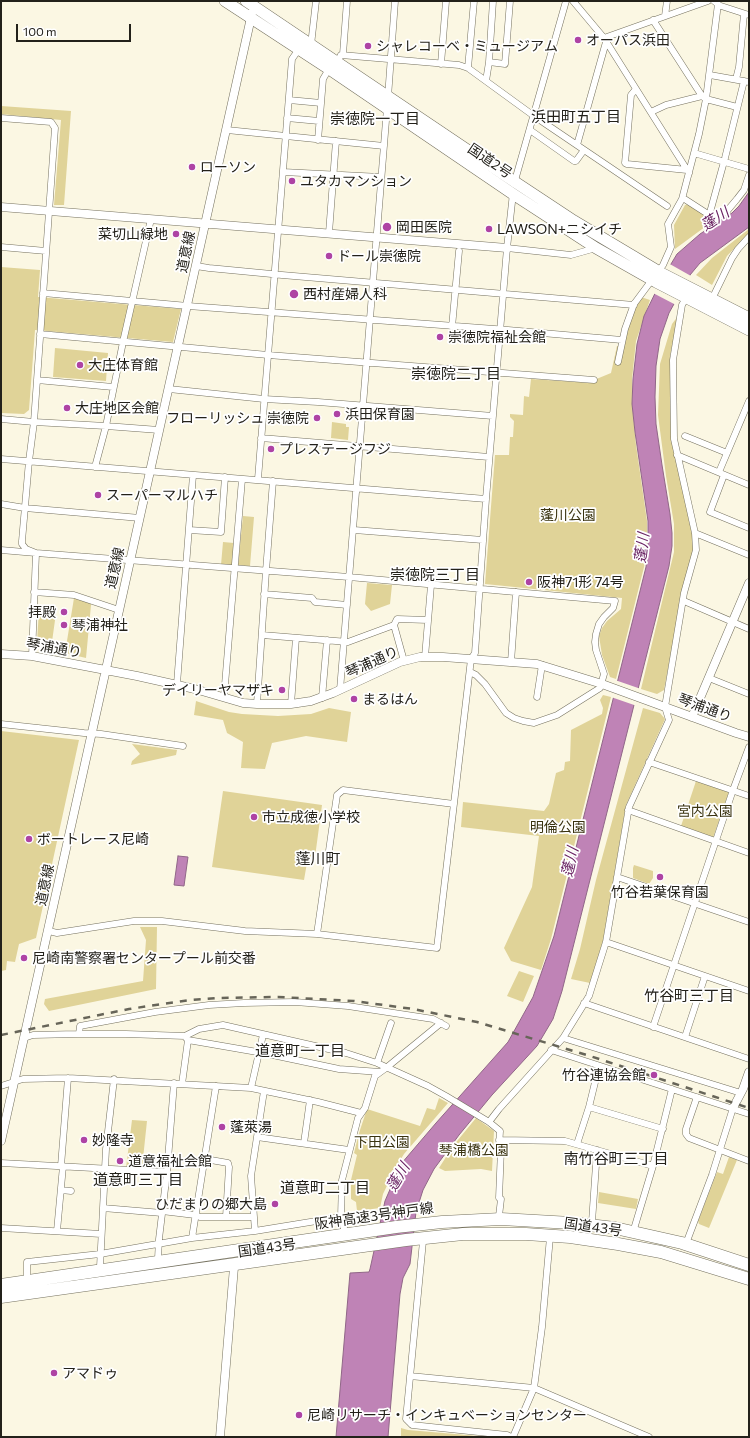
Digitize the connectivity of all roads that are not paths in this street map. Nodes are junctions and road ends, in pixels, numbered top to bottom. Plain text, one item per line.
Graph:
1 (225, 1) edge
2 (316, 1) edge
3 (347, 1) edge
4 (395, 1) edge
5 (446, 1) edge
6 (474, 1) edge
7 (493, 1) edge
8 (510, 1) edge
9 (566, 1) edge
10 (573, 1) edge
11 (667, 1) edge
12 (708, 1) edge
13 (251, 3) edge
14 (716, 3) edge
15 (747, 15) edge
16 (665, 16) junction
17 (251, 19) junction
18 (654, 20) junction
19 (605, 40) junction
20 (311, 45) junction
21 (299, 49) junction
22 (391, 60) junction
23 (336, 62) junction
24 (489, 62) junction
25 (441, 64) junction
26 (468, 68) junction
27 (710, 75) junction
28 (736, 79) junction
29 (486, 81) junction
30 (746, 81) edge
31 (636, 89) junction
32 (388, 97) junction
33 (704, 98) junction
34 (289, 100) junction
35 (321, 103) junction
36 (737, 107) junction
37 (387, 110) junction
38 (651, 112) junction
39 (534, 116) junction
40 (1, 118) edge
41 (287, 118) junction
42 (319, 121) junction
43 (227, 130) junction
44 (530, 130) junction
45 (286, 136) junction
46 (318, 140) junction
47 (336, 141) junction
48 (577, 145) junction
49 (384, 146) junction
50 (584, 150) junction
51 (694, 153) junction
52 (724, 162) junction
53 (749, 168) edge
54 (688, 171) junction
55 (283, 172) junction
56 (334, 174) junction
57 (749, 175) edge
58 (381, 177) junction
59 (514, 182) junction
60 (513, 194) junction
61 (683, 198) junction
62 (668, 206) dead end
63 (1, 207) edge
64 (49, 210) junction
65 (709, 216) junction
66 (151, 219) junction
67 (206, 223) junction
68 (278, 230) junction
69 (329, 233) junction
70 (376, 237) junction
71 (749, 238) edge
72 (746, 243) edge
73 (1, 247) edge
74 (507, 248) junction
75 (596, 248) junction
76 (46, 251) junction
77 (459, 251) dead end
78 (196, 266) junction
79 (274, 274) junction
80 (657, 276) junction
81 (373, 282) junction
82 (455, 289) junction
83 (43, 293) junction
84 (503, 293) junction
85 (686, 294) junction
86 (712, 299) junction
87 (132, 300) junction
88 (634, 305) junction
89 (188, 306) junction
90 (272, 312) junction
91 (749, 318) edge
92 (370, 320) junction
93 (452, 327) junction
94 (500, 329) junction
95 (749, 330) edge
96 (40, 334) junction
97 (622, 340) junction
98 (123, 342) junction
99 (178, 346) junction
100 (268, 355) junction
101 (618, 362) dead end
102 (367, 363) junction
103 (496, 372) junction
104 (37, 380) junction
105 (594, 380) dead end
106 (113, 387) junction
107 (168, 389) junction
108 (264, 399) junction
109 (748, 405) edge
110 (363, 406) junction
111 (493, 416) junction
112 (1, 419) edge
113 (34, 422) junction
114 (106, 426) junction
115 (159, 430) junction
116 (685, 436) dead end
117 (261, 438) junction
118 (360, 446) junction
119 (727, 453) junction
120 (677, 456) junction
121 (489, 457) junction
122 (1, 459) edge
123 (29, 461) junction
124 (95, 467) junction
125 (150, 472) junction
126 (722, 474) junction
127 (193, 475) junction
128 (225, 478) junction
129 (242, 479) junction
130 (258, 479) junction
131 (273, 481) junction
132 (749, 485) edge
133 (357, 488) junction
134 (486, 499) junction
135 (1, 504) edge
136 (25, 508) junction
137 (140, 518) junction
138 (749, 528) edge
139 (189, 530) junction
140 (354, 530) junction
141 (695, 533) junction
142 (483, 540) junction
143 (1, 550) edge
144 (36, 553) junction
145 (749, 555) edge
146 (130, 560) junction
147 (186, 564) junction
148 (236, 568) junction
149 (266, 571) junction
150 (349, 577) junction
151 (749, 583) edge
152 (431, 585) junction
153 (479, 588) junction
154 (34, 592) junction
155 (516, 592) junction
156 (264, 594) junction
157 (684, 601) junction
158 (347, 605) junction
159 (119, 610) junction
160 (428, 620) junction
161 (732, 622) junction
162 (394, 625) junction
163 (749, 629) edge
164 (262, 636) junction
165 (296, 638) junction
166 (328, 640) junction
167 (344, 642) junction
168 (1, 654) edge
169 (32, 656) junction
170 (425, 657) junction
171 (471, 659) junction
172 (404, 661) junction
173 (511, 662) junction
174 (542, 665) junction
175 (106, 670) junction
176 (470, 672) junction
177 (709, 678) junction
178 (177, 684) junction
179 (605, 685) junction
180 (340, 690) junction
181 (749, 694) edge
182 (224, 697) junction
183 (537, 697) dead end
184 (322, 698) junction
185 (257, 704) junction
186 (290, 704) junction
187 (665, 708) junction
188 (692, 717) junction
189 (1, 724) edge
190 (92, 734) junction
191 (749, 737) edge
192 (183, 746) dead end
193 (749, 747) edge
194 (649, 762) junction
195 (733, 790) junction
196 (749, 796) edge
197 (454, 804) junction
198 (628, 810) junction
199 (716, 841) junction
200 (749, 853) edge
201 (617, 877) junction
202 (695, 904) junction
203 (749, 922) edge
204 (49, 932) junction
205 (317, 934) junction
206 (606, 942) junction
207 (674, 965) junction
208 (706, 976) junction
209 (749, 991) edge
210 (584, 1004) junction
211 (391, 1024) dead end
212 (653, 1027) junction
213 (79, 1034) junction
214 (263, 1035) junction
215 (685, 1037) junction
216 (24, 1038) junction
217 (186, 1038) junction
218 (563, 1038) junction
219 (551, 1050) junction
220 (259, 1053) junction
221 (749, 1059) edge
222 (377, 1063) junction
223 (599, 1066) junction
224 (383, 1070) junction
225 (749, 1072) edge
226 (68, 1078) junction
227 (114, 1079) junction
228 (15, 1082) junction
229 (174, 1083) junction
230 (182, 1084) junction
231 (1, 1086) edge
232 (216, 1086) junction
233 (251, 1088) junction
234 (672, 1089) junction
235 (264, 1091) junction
236 (741, 1094) junction
237 (697, 1096) junction
238 (310, 1100) junction
239 (589, 1107) junction
240 (733, 1108) junction
241 (361, 1113) junction
242 (749, 1114) edge
243 (489, 1122) junction
244 (663, 1130) junction
245 (257, 1137) junction
246 (499, 1140) junction
247 (1, 1141) edge
248 (304, 1143) junction
249 (577, 1144) junction
250 (349, 1150) junction
251 (597, 1150) junction
252 (720, 1150) junction
253 (205, 1159) junction
254 (749, 1161) edge
255 (1, 1163) edge
256 (62, 1166) junction
257 (653, 1166) junction
258 (105, 1169) junction
259 (167, 1172) junction
260 (61, 1190) junction
261 (71, 1191) dead end
262 (103, 1208) junction
263 (162, 1212) junction
264 (195, 1215) junction
265 (499, 1216) junction
266 (226, 1217) junction
267 (254, 1217) junction
268 (341, 1217) junction
269 (592, 1222) junction
270 (1, 1228) edge
271 (634, 1229) junction
272 (57, 1231) junction
273 (255, 1231) junction
274 (345, 1232) junction
275 (101, 1234) junction
276 (550, 1237) junction
277 (192, 1238) junction
278 (687, 1241) junction
279 (420, 1242) junction
280 (159, 1244) junction
281 (100, 1254) junction
282 (158, 1259) junction
283 (749, 1259) edge
284 (749, 1265) edge
285 (100, 1267) junction
286 (234, 1267) junction
287 (27, 1278) junction
288 (749, 1279) edge
289 (1, 1282) edge
290 (1, 1285) edge
291 (1, 1297) edge
292 (1, 1300) edge
293 (410, 1376) junction
294 (534, 1388) junction
295 (220, 1437) edge
296 (512, 1437) edge
297 (649, 1437) edge

1 - 17 highway, 国道2号
2 - 20 street
3 - 23 street
4 - 22 street
5 - 25 street
6 - 26 street
7 - 24 street
8 - 24 street
9 - 39 street
10 - 19 street
11 - 16 street
12 - 16 street
13 - 17 street, 道意線
13 - 20 highway, 国道2号
14 - 15 street
14 - 27 street
15 - 28 street
16 - 18 street
17 - 21 highway, 国道2号
17 - 43 street, 道意線
18 - 19 street
18 - 33 street
19 - 31 street
19 - 48 street
20 - 23 highway, 国道2号
21 - 23 highway, 国道2号
21 - 34 street
22 - 23 street
22 - 25 street
22 - 32 street
23 - 32 highway, 国道2号
23 - 35 street
23 - 37 highway, 国道2号
24 - 29 street
25 - 26 street
26 - 29 street
27 - 28 street
27 - 33 street
28 - 30 street
29 - 39 street
30 - 36 street
31 - 38 street
31 - 54 street
32 - 37 street
32 - 59 highway, 国道2号
33 - 36 street
33 - 38 street
33 - 51 street
34 - 35 street
34 - 41 street
35 - 42 street
36 - 52 street
37 - 49 street
37 - 60 highway, 国道2号
38 - 54 street
39 - 44 street
39 - 48 street
40 - 64 street
41 - 42 street
41 - 45 street
42 - 46 street
43 - 45 street
43 - 67 street, 道意線
44 - 50 street
44 - 59 street
45 - 46 street
45 - 55 street
46 - 47 street
47 - 49 street
47 - 56 street
48 - 50 street
49 - 58 street
50 - 62 street
51 - 52 street
51 - 54 street
52 - 53 street
52 - 65 street
54 - 61 street
55 - 56 street
55 - 68 street
56 - 58 street
56 - 69 street
57 - 65 street
58 - 70 street
59 - 60 street
59 - 80 highway, 国道2号
60 - 74 street
60 - 75 highway, 国道2号
61 - 65 street
61 - 80 street
63 - 64 street
64 - 66 street
64 - 76 street
66 - 67 street
66 - 87 street
67 - 68 street
67 - 78 street, 道意線
68 - 69 street
68 - 79 street
69 - 70 street
70 - 74 street
70 - 81 street
71 - 72 street
72 - 86 street
73 - 76 street
74 - 75 street
74 - 84 street
75 - 80 highway, 国道2号
76 - 83 street
77 - 82 street
78 - 79 street
78 - 89 street, 道意線
79 - 81 street
79 - 90 street
80 - 85 highway, 国道2号
80 - 88 street
81 - 82 street
81 - 92 street
82 - 84 street
82 - 93 street
83 - 87 street
83 - 96 street
84 - 88 street
84 - 94 street
85 - 86 highway, 国道2号
85 - 95 highway, 国道2号
85 - 120 street
86 - 91 highway, 国道2号
87 - 89 street
87 - 98 street
88 - 97 street
89 - 90 street
89 - 99 street, 道意線
90 - 92 street
90 - 100 street
92 - 93 street
92 - 102 street
93 - 94 street
94 - 97 street
94 - 103 street
96 - 98 street
96 - 104 street
97 - 101 street
98 - 99 street
98 - 106 street
99 - 100 street
99 - 107 street, 道意線
100 - 102 street
100 - 108 street
102 - 103 street
102 - 110 street
103 - 105 street
103 - 111 street
104 - 106 street
104 - 113 street
106 - 114 street
107 - 108 street
107 - 115 street, 道意線
108 - 110 street
108 - 117 street
109 - 119 street
110 - 111 street
110 - 118 street
111 - 121 street
112 - 113 street
113 - 114 street
113 - 123 street
114 - 115 street
114 - 124 street
115 - 125 street, 道意線
116 - 119 street
117 - 118 street
117 - 130 street
118 - 121 street
118 - 133 street
119 - 126 street
120 - 126 street
120 - 141 street
121 - 134 street
122 - 123 street
123 - 124 street
123 - 136 street
124 - 125 street
125 - 127 street
125 - 137 street, 道意線
126 - 132 street
126 - 138 street
127 - 128 street
127 - 139 street
128 - 129 street
128 - 139 street
129 - 130 street
129 - 148 street
130 - 131 street
131 - 133 street
131 - 149 street
133 - 134 street
133 - 140 street
134 - 142 street
135 - 136 street
136 - 137 street
136 - 144 street
137 - 146 street, 道意線
139 - 147 street
140 - 142 street
140 - 150 street
141 - 145 street
141 - 157 street
142 - 153 street
143 - 144 street
144 - 146 street
144 - 154 street
146 - 147 street
146 - 159 street, 道意線
147 - 148 street
147 - 178 street
148 - 149 street
148 - 182 street
149 - 150 street
149 - 156 street
150 - 152 street
150 - 158 street
151 - 161 street
152 - 153 street
152 - 160 street
153 - 155 street
153 - 171 street
154 - 159 street
154 - 169 street
155 - 173 street
155 - 179 street
156 - 158 street
156 - 164 street
157 - 161 street
157 - 187 street
158 - 167 street
159 - 175 street, 道意線
160 - 162 street
160 - 170 street
161 - 163 street
161 - 177 street
162 - 167 street
162 - 172 street
164 - 165 street
164 - 185 street
165 - 166 street
165 - 186 street
166 - 167 street
166 - 184 street
167 - 180 street
168 - 169 street, 琴浦通り
169 - 175 street, 琴浦通り
170 - 171 street, 琴浦通り
170 - 172 street, 琴浦通り
171 - 173 street, 琴浦通り
171 - 176 street
172 - 180 street, 琴浦通り
173 - 174 street, 琴浦通り
174 - 179 street, 琴浦通り
174 - 183 street
175 - 178 street, 琴浦通り
175 - 190 street, 道意線
176 - 179 street
176 - 197 street
177 - 181 street
177 - 188 street
178 - 182 street, 琴浦通り
179 - 187 street, 琴浦通り
180 - 184 street, 琴浦通り
182 - 185 street, 琴浦通り
184 - 186 street, 琴浦通り
185 - 186 street, 琴浦通り
187 - 188 street, 琴浦通り
187 - 194 street
188 - 191 street, 琴浦通り
189 - 190 street
190 - 192 street
190 - 204 street, 道意線
193 - 195 street
194 - 195 street
194 - 198 street
195 - 196 street
195 - 199 street
197 - 205 street
197 - 205 street
198 - 199 street
198 - 201 street
199 - 200 street
199 - 202 street
201 - 202 street
201 - 206 street
202 - 203 street
202 - 207 street
204 - 205 street
204 - 216 street, 道意線
206 - 207 street
206 - 210 street
207 - 208 street
207 - 212 street
208 - 209 street
208 - 215 street
210 - 212 street
210 - 218 street
211 - 222 street
212 - 215 street
213 - 216 street
213 - 217 street
213 - 224 street
214 - 217 street
214 - 220 street
214 - 222 street
215 - 221 street
216 - 228 street, 道意線
217 - 220 street
217 - 230 street
218 - 219 street
218 - 236 street
219 - 223 street
219 - 243 street
220 - 224 street
220 - 233 street
222 - 224 street
223 - 234 street
223 - 239 street
224 - 241 street
224 - 243 street
225 - 236 street
226 - 227 street
226 - 228 street
226 - 256 street
227 - 229 street
227 - 258 street
228 - 231 street
228 - 247 street, 道意線
229 - 230 street
229 - 259 street
230 - 232 street
232 - 233 street
232 - 253 street
233 - 235 street
234 - 237 street
234 - 244 street
235 - 238 street
235 - 245 street
236 - 240 street
237 - 240 street
237 - 252 street
238 - 241 street
238 - 248 street
239 - 244 street
239 - 249 street
240 - 242 street
240 - 252 street
241 - 250 street
243 - 246 street
244 - 257 street
245 - 248 street
245 - 267 street
246 - 249 street
246 - 265 street
248 - 250 street
249 - 251 street
250 - 268 street
251 - 257 street
251 - 269 street
252 - 254 street
252 - 278 street
253 - 264 street
253 - 266 street
255 - 256 street
256 - 258 street
256 - 260 street
257 - 271 street
258 - 259 street
258 - 262 street
259 - 263 street
260 - 261 street
260 - 272 street
262 - 263 street
262 - 275 street
263 - 264 street
263 - 280 street
264 - 266 street
264 - 277 street
265 - 269 highway, 国道43号
265 - 274 highway, 国道43号
266 - 267 street
267 - 273 street
268 - 273 street
268 - 274 street
269 - 271 highway, 国道43号
270 - 272 street
271 - 278 highway, 国道43号
272 - 275 street
273 - 277 street
274 - 282 highway, 国道43号
275 - 281 street
276 - 279 highway, 国道43号
276 - 288 highway, 国道43号
276 - 294 street
277 - 280 street
278 - 283 highway, 国道43号
279 - 286 highway, 国道43号
279 - 293 street
280 - 281 street
280 - 282 street
281 - 285 street
281 - 287 street
282 - 285 highway, 国道43号
284 - 290 highway, 阪神高速3号神戸線
285 - 287 highway, 国道43号
286 - 292 highway, 国道43号
286 - 295 street
287 - 289 highway, 国道43号
288 - 291 highway, 阪神高速3号神戸線
293 - 294 street
293 - 296 street
294 - 296 street
294 - 297 street

